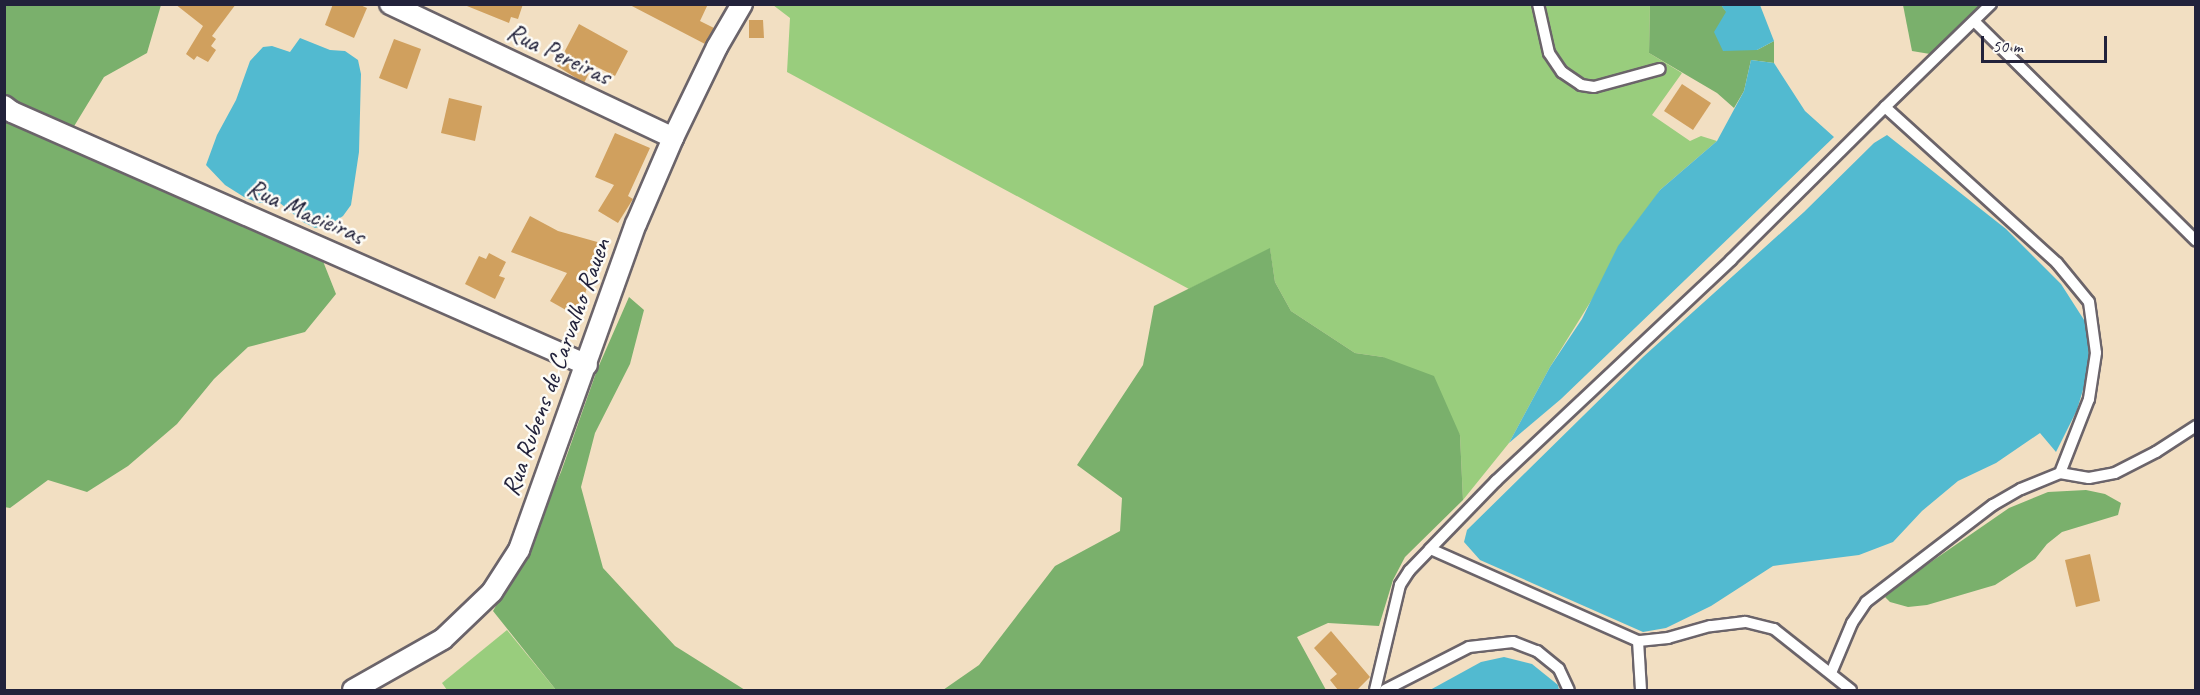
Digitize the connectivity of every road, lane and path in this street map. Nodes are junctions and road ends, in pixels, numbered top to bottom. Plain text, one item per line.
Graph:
1 (390, 4) edge
2 (742, 4) edge
3 (1538, 4) edge
4 (1991, 4) edge
5 (1975, 22) junction
6 (1660, 69) dead end
7 (4, 106) edge
8 (1885, 107) junction
9 (673, 138) junction
10 (2196, 242) edge
11 (587, 364) junction
12 (2196, 426) edge
13 (2060, 474) junction
14 (1430, 549) junction
15 (1638, 641) junction
16 (1831, 673) junction
17 (352, 690) edge
18 (1375, 690) edge
19 (1385, 690) edge
20 (1569, 690) edge
21 (1641, 690) edge
22 (1851, 690) edge

1 - 9 street, Rua Pereiras
2 - 9 street, Rua Rubens de Carvalho Rauen
3 - 6 lane
4 - 5 lane
5 - 8 lane
5 - 10 lane
7 - 11 street, Rua Macieiras
8 - 13 lane
8 - 14 lane
9 - 11 street, Rua Rubens de Carvalho Rauen
11 - 17 street, Rua Rubens de Carvalho Rauen
12 - 13 lane
13 - 16 lane
14 - 15 lane
14 - 18 lane
15 - 16 lane
15 - 21 lane
16 - 22 lane
19 - 20 lane

